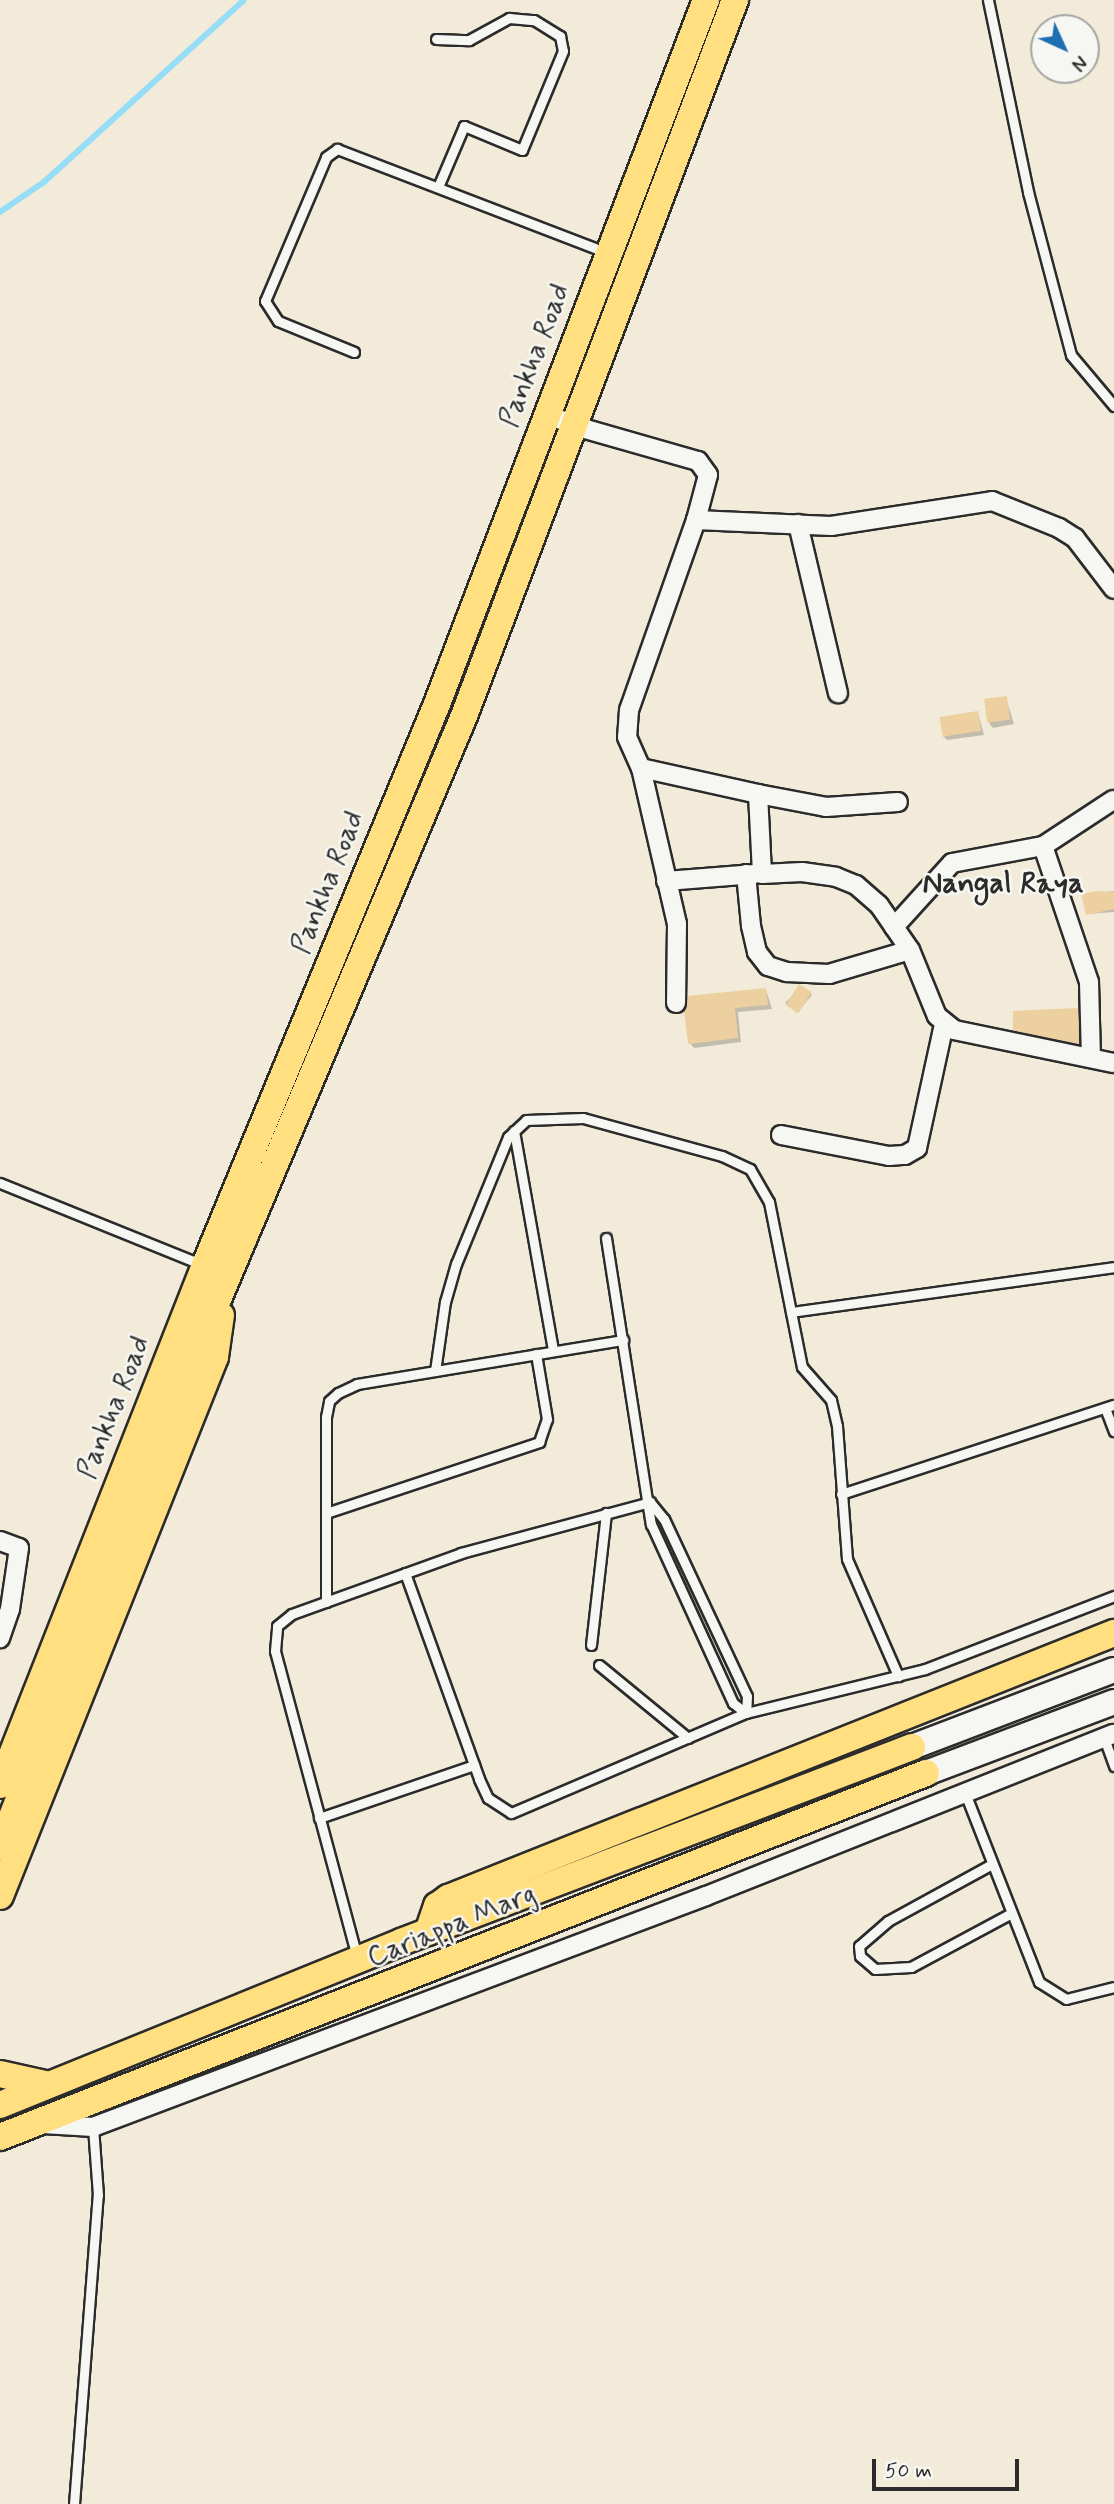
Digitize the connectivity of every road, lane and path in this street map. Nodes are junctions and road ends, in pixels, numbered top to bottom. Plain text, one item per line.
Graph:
1 (706, 0) edge
2 (735, 0) edge
3 (988, 0) edge
4 (436, 39) dead end
5 (438, 187) junction
6 (610, 253) junction
7 (354, 352) dead end
8 (1114, 406) edge
9 (547, 414) junction
10 (575, 426) junction
11 (696, 520) junction
12 (798, 524) junction
13 (1114, 589) edge
14 (838, 692) dead end
15 (640, 768) junction
16 (758, 794) junction
17 (1113, 800) edge
18 (898, 802) dead end
19 (1043, 846) junction
20 (754, 874) junction
21 (667, 881) junction
22 (894, 927) junction
23 (910, 950) junction
24 (676, 1003) dead end
25 (944, 1024) junction
26 (1091, 1057) junction
27 (1114, 1063) edge
28 (514, 1131) junction
29 (781, 1135) dead end
30 (0, 1183) edge
31 (606, 1238) dead end
32 (205, 1265) junction
33 (1114, 1267) edge
34 (225, 1286) junction
35 (791, 1312) junction
36 (623, 1340) junction
37 (553, 1351) junction
38 (536, 1354) junction
39 (435, 1371) junction
40 (1110, 1407) edge
41 (1114, 1431) edge
42 (841, 1494) junction
43 (650, 1502) junction
44 (326, 1513) junction
45 (606, 1513) junction
46 (0, 1541) edge
47 (405, 1573) junction
48 (1114, 1596) edge
49 (326, 1602) junction
50 (1114, 1633) edge
51 (0, 1638) edge
52 (591, 1644) dead end
53 (599, 1665) dead end
54 (1114, 1670) edge
55 (898, 1676) junction
56 (1114, 1702) edge
57 (746, 1713) junction
58 (1109, 1736) edge
59 (688, 1738) junction
60 (912, 1747) joint
61 (474, 1765) junction
62 (1114, 1766) edge
63 (926, 1773) joint
64 (0, 1785) edge
65 (965, 1793) junction
66 (319, 1818) junction
67 (0, 1847) edge
68 (992, 1864) junction
69 (0, 1896) edge
70 (1010, 1913) junction
71 (428, 1931) junction
72 (358, 1960) junction
73 (1114, 1987) edge
74 (0, 2074) edge
75 (45, 2084) junction
76 (0, 2105) edge
77 (39, 2124) junction
78 (93, 2127) junction
79 (0, 2137) edge
80 (74, 2504) edge

1 - 6 main road, Pankha Road
2 - 10 main road
3 - 8 lane
4 - 5 lane
5 - 6 lane
5 - 7 lane
6 - 9 main road, Pankha Road
9 - 10 street
9 - 32 main road, Pankha Road
10 - 11 street
10 - 34 main road
11 - 12 street
11 - 15 street
12 - 13 street
12 - 14 street
15 - 16 street
15 - 21 street
16 - 18 street
16 - 20 street
17 - 19 street
19 - 22 street
19 - 26 street
20 - 21 street
20 - 22 street
20 - 23 street
21 - 24 street
22 - 23 street
23 - 25 street
25 - 26 street
25 - 29 street
26 - 27 street
28 - 35 lane
28 - 37 lane
28 - 39 lane
30 - 32 lane
31 - 36 lane
32 - 64 main road, Pankha Road
33 - 35 lane
34 - 67 main road
34 - 69 main road
35 - 42 lane
36 - 37 lane
36 - 43 lane
37 - 38 lane
38 - 39 lane
38 - 44 lane
39 - 44 lane
40 - 41 lane
40 - 42 lane
42 - 55 lane
43 - 45 lane
43 - 57 lane
43 - 57 lane
44 - 49 lane
45 - 47 lane
45 - 52 lane
46 - 51 street
47 - 49 lane
47 - 61 lane
48 - 55 lane
49 - 66 lane
50 - 71 main road
53 - 59 lane
54 - 60 main road
55 - 57 lane
56 - 63 main road
57 - 59 lane
58 - 62 lane
58 - 65 street
59 - 61 lane
60 - 71 main road, Cariappa Marg
61 - 66 lane
63 - 77 main road, Cariappa Marg
65 - 68 lane
65 - 78 street
66 - 72 lane
68 - 70 lane
68 - 70 lane
70 - 73 lane
71 - 72 main road, Cariappa Marg
72 - 75 main road, Cariappa Marg
74 - 75 main road
75 - 76 main road, Cariappa Marg
77 - 78 street
77 - 79 main road, Cariappa Marg
78 - 80 lane

